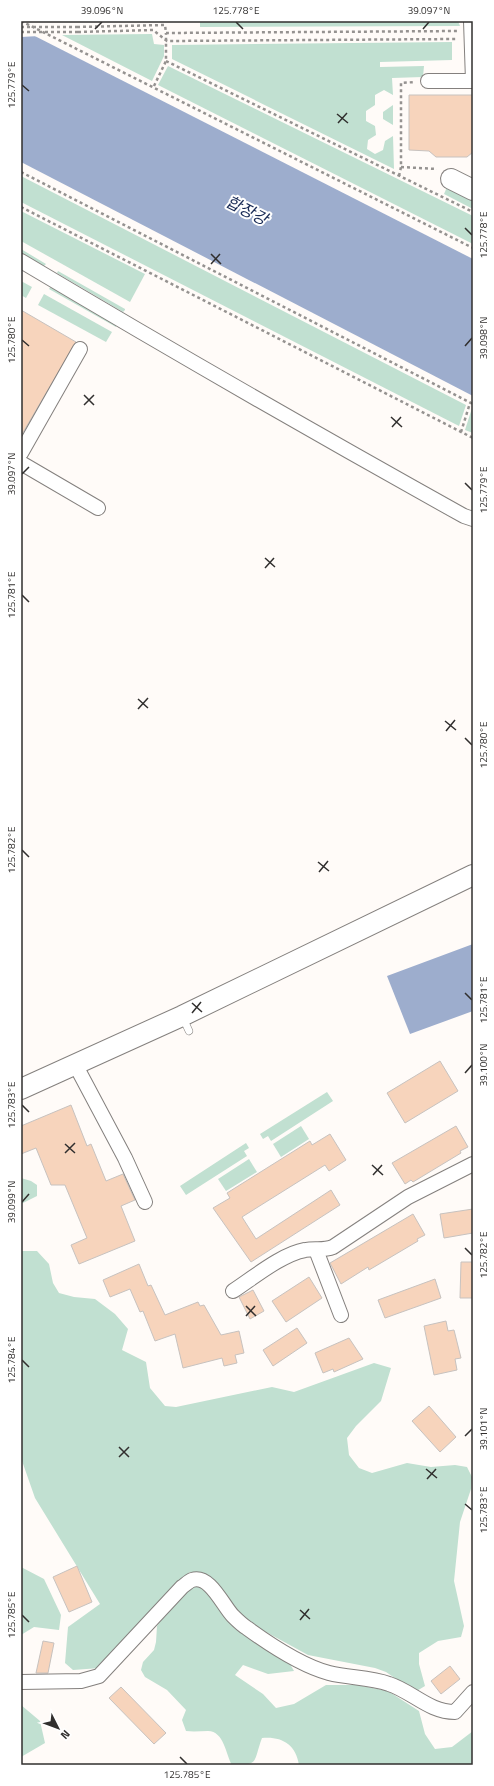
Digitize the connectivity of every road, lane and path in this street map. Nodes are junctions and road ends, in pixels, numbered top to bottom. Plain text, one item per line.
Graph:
1 (21, 21) edge
2 (21, 27) edge
3 (471, 30) edge
4 (21, 32) edge
5 (166, 33) junction
6 (167, 41) junction
7 (166, 61) junction
8 (428, 81) joint
9 (472, 82) edge
10 (154, 86) junction
11 (21, 172) edge
12 (399, 176) junction
13 (451, 179) dead end
14 (473, 190) edge
15 (21, 206) edge
16 (473, 212) edge
17 (473, 248) edge
18 (21, 261) edge
19 (80, 349) dead end
20 (472, 403) edge
21 (461, 432) junction
22 (473, 438) edge
23 (21, 453) edge
24 (21, 463) edge
25 (98, 508) dead end
26 (473, 519) edge
27 (473, 875) edge
28 (75, 1064) junction
29 (21, 1089) edge
30 (473, 1164) edge
31 (145, 1202) dead end
32 (316, 1250) junction
33 (233, 1291) dead end
34 (341, 1315) dead end
35 (21, 1682) edge
36 (473, 1692) edge

1 - 10 path
2 - 5 path, bridge
3 - 5 path
3 - 6 path
3 - 9 street
4 - 6 path, bridge
5 - 6 path
6 - 7 path
7 - 10 path
7 - 12 path
8 - 9 street
8 - 12 path
10 - 17 path
11 - 20 path
12 - 16 path
13 - 14 street
15 - 21 path
18 - 26 street
19 - 23 street
20 - 21 path
21 - 22 path
24 - 25 street
27 - 28 street
28 - 29 street
28 - 31 street
30 - 32 street
32 - 33 street
32 - 34 street
35 - 36 street

